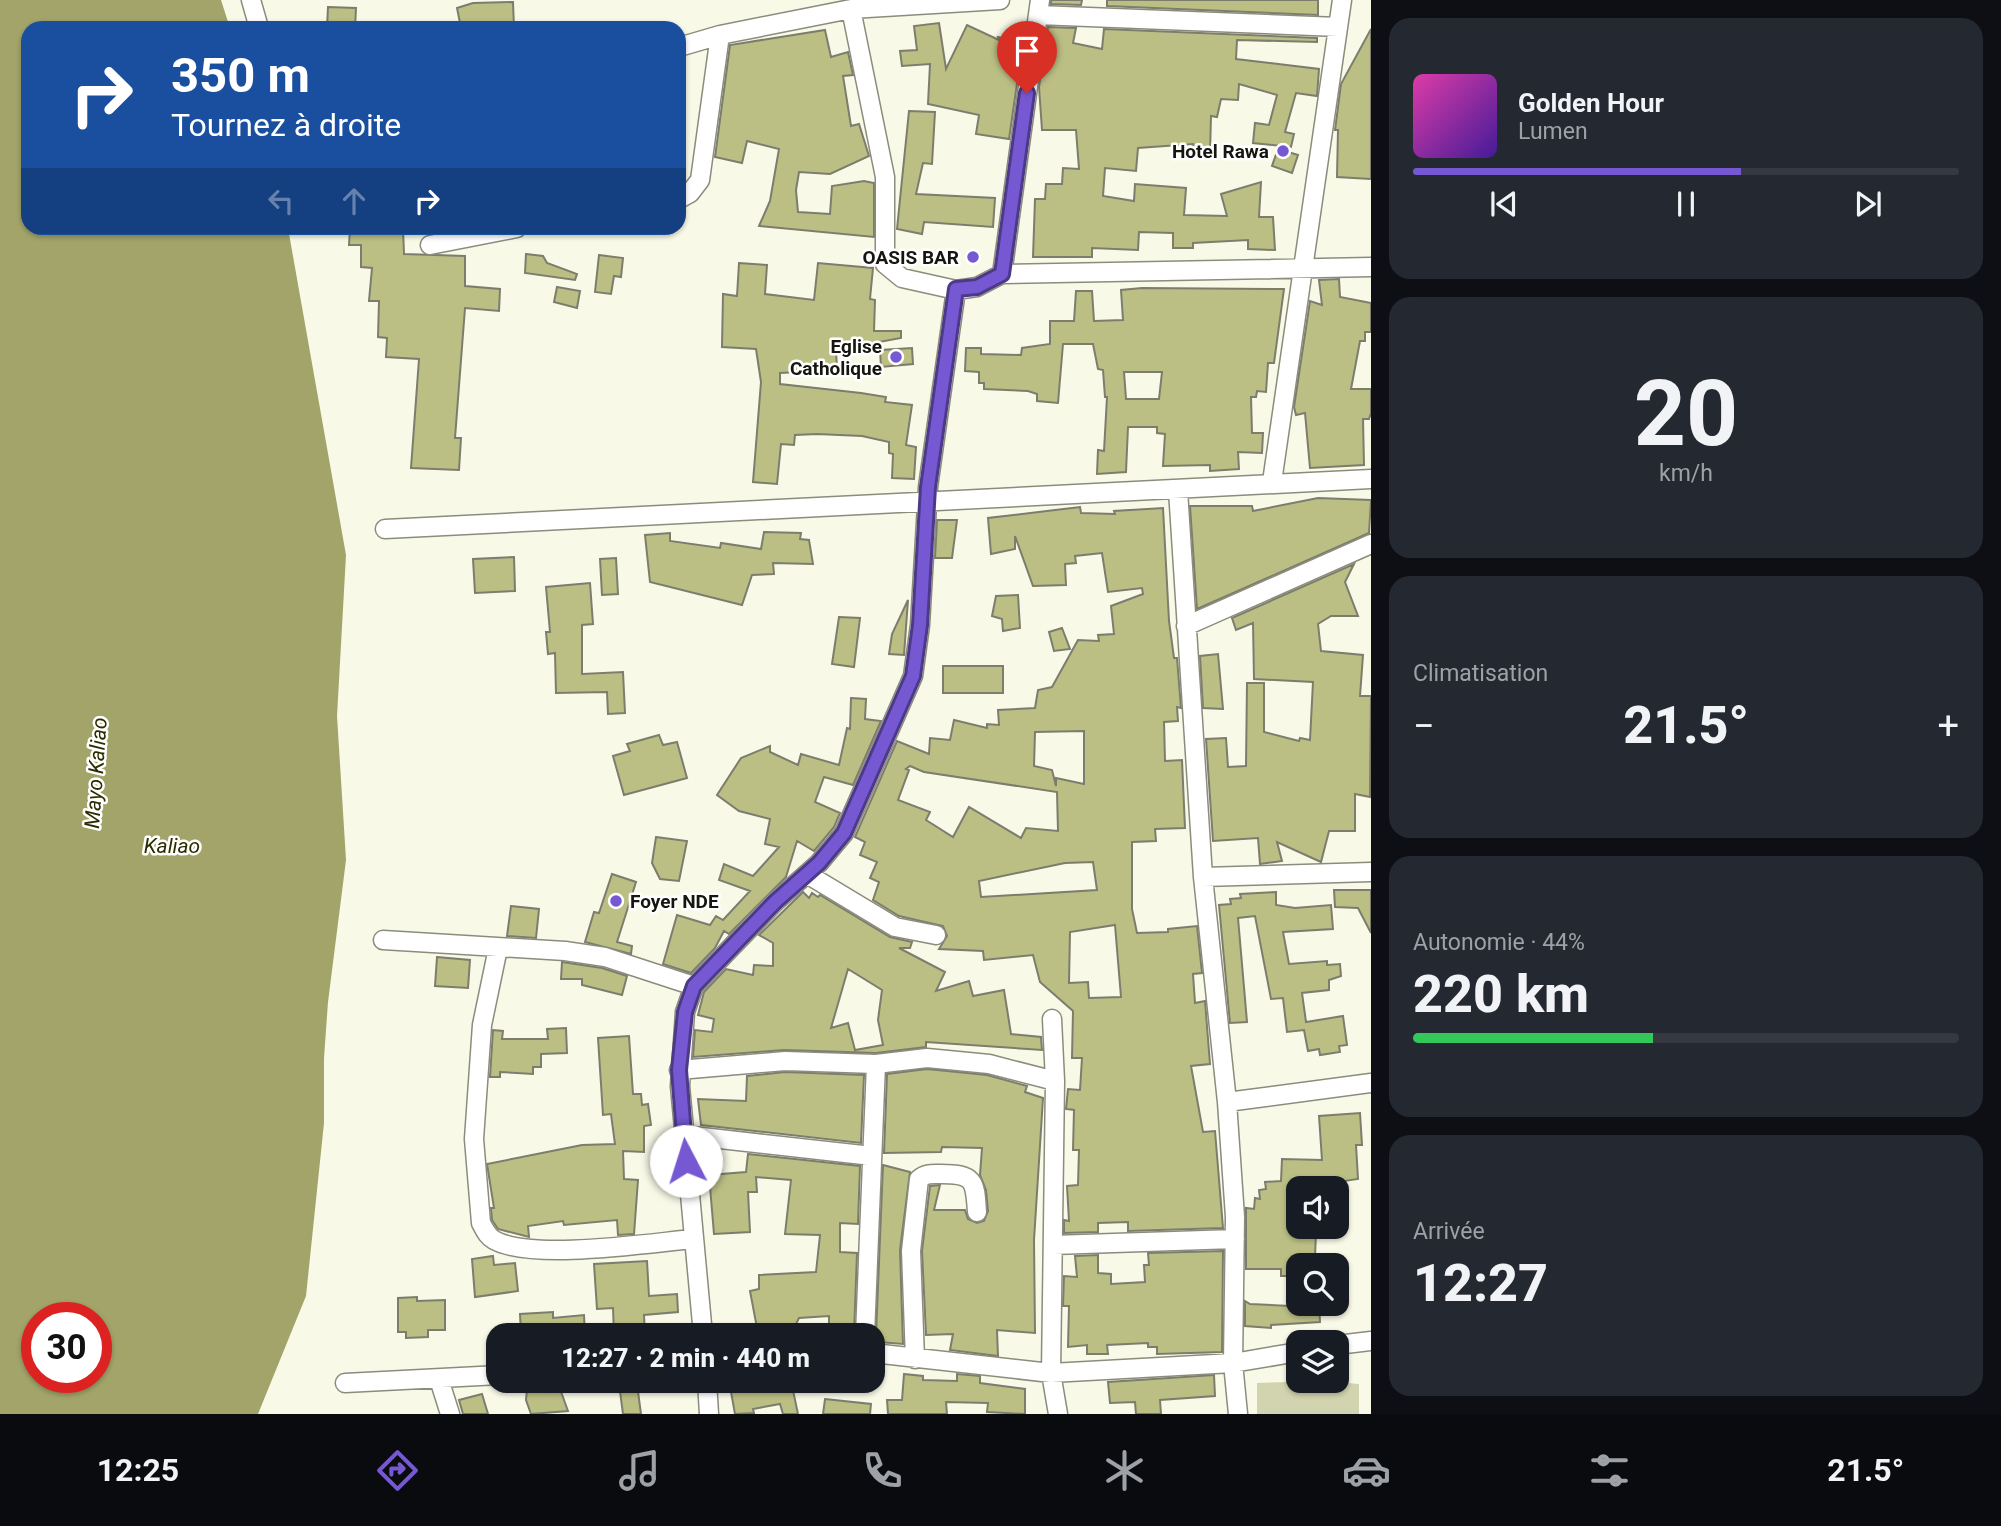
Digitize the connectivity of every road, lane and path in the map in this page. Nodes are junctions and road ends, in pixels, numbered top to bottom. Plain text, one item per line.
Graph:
1 (251, 0) edge
2 (1000, 0) edge
3 (1342, 0) edge
4 (1039, 8) edge
5 (851, 9) junction
6 (257, 21) edge
7 (1338, 27) junction
8 (720, 35) junction
9 (686, 45) edge
10 (686, 195) edge
11 (481, 235) edge
12 (430, 245) dead end
13 (1371, 267) edge
14 (1302, 268) junction
15 (1002, 274) junction
16 (956, 289) junction
17 (1371, 479) edge
18 (1272, 482) junction
19 (1178, 490) junction
20 (928, 501) junction
21 (386, 529) dead end
22 (1371, 544) edge
23 (1186, 626) junction
24 (1371, 873) edge
25 (807, 874) junction
26 (1203, 877) junction
27 (936, 935) dead end
28 (383, 940) dead end
29 (498, 948) junction
30 (694, 986) junction
31 (1052, 1019) dead end
32 (876, 1064) junction
33 (679, 1070) junction
34 (1055, 1081) junction
35 (1371, 1083) edge
36 (1227, 1102) junction
37 (684, 1135) junction
38 (872, 1156) junction
39 (977, 1212) dead end
40 (693, 1239) junction
41 (1235, 1239) junction
42 (1053, 1245) junction
43 (702, 1323) edge
44 (865, 1323) edge
45 (1371, 1341) edge
46 (1349, 1344) edge
47 (1286, 1354) edge
48 (885, 1355) edge
49 (915, 1359) junction
50 (1233, 1363) junction
51 (1051, 1374) junction
52 (486, 1376) edge
53 (439, 1379) junction
54 (345, 1382) dead end
55 (708, 1393) edge
56 (450, 1414) edge
57 (709, 1414) edge
58 (1058, 1414) edge
59 (1238, 1414) edge

1 - 6 street
2 - 5 street
3 - 7 street
4 - 7 street
4 - 15 street
5 - 8 street
5 - 16 street
7 - 14 street
8 - 9 street
8 - 10 street
11 - 12 street
13 - 14 street
14 - 15 street
14 - 18 street
15 - 16 street
16 - 20 street
17 - 18 street
18 - 19 street
19 - 20 street
19 - 23 street
20 - 21 street
20 - 25 street
22 - 23 street
23 - 26 street
24 - 26 street
25 - 27 street
25 - 30 street
26 - 36 street
28 - 29 street
29 - 30 street
29 - 40 street
30 - 33 street
31 - 34 street
32 - 33 street
32 - 34 street
32 - 38 street
33 - 37 street
34 - 42 street
35 - 36 street
36 - 41 street
37 - 38 street
37 - 40 street
38 - 44 street
39 - 49 street
40 - 43 street
41 - 42 street
41 - 50 street
42 - 51 street
45 - 46 street
47 - 50 street
48 - 49 street
49 - 51 street
50 - 51 street
50 - 59 street
51 - 58 street
52 - 53 street
53 - 54 street
53 - 56 street
55 - 57 street

